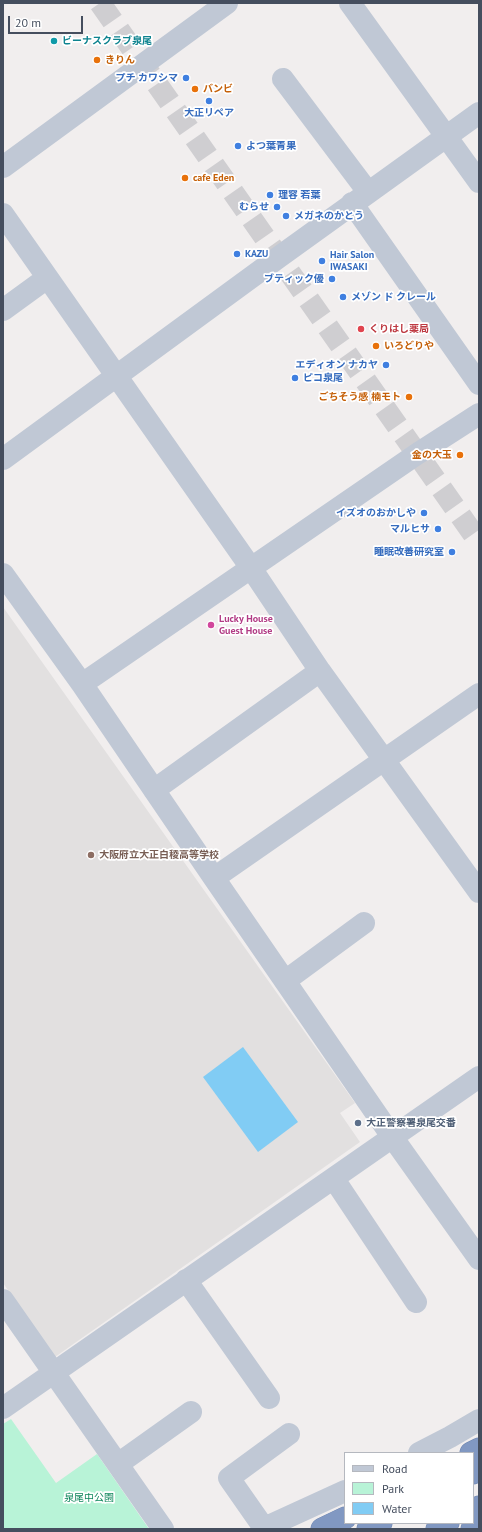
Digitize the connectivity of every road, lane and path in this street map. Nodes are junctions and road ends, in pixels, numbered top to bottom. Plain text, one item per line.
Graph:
1 (227, 3) edge
2 (350, 3) edge
3 (283, 79) dead end
4 (479, 113) edge
5 (446, 136) junction
6 (3, 167) edge
7 (479, 182) edge
8 (360, 198) junction
9 (3, 214) edge
10 (47, 278) junction
11 (3, 310) edge
12 (117, 376) junction
13 (479, 384) edge
14 (479, 414) edge
15 (3, 459) edge
16 (251, 568) junction
17 (3, 574) edge
18 (320, 671) junction
19 (82, 684) junction
20 (479, 694) edge
21 (385, 760) junction
22 (154, 790) junction
23 (214, 878) junction
24 (479, 892) edge
25 (364, 923) dead end
26 (284, 981) junction
27 (479, 1077) edge
28 (393, 1138) junction
29 (334, 1178) junction
30 (479, 1259) edge
31 (186, 1280) junction
32 (416, 1302) dead end
33 (5, 1309) edge
34 (53, 1373) junction
35 (268, 1398) dead end
36 (3, 1408) edge
37 (191, 1412) dead end
38 (479, 1420) edge
39 (289, 1434) dead end
40 (421, 1452) edge
41 (118, 1464) junction
42 (344, 1491) edge
43 (344, 1518) edge
44 (379, 1524) edge
45 (446, 1524) edge
46 (479, 1525) edge
47 (163, 1529) edge
48 (263, 1529) edge
49 (322, 1529) edge
50 (368, 1529) edge
51 (437, 1529) edge
52 (472, 1529) edge

1 - 6 street
2 - 5 street
3 - 8 street
4 - 5 street
5 - 7 street
5 - 8 street
8 - 12 street
8 - 13 street
9 - 10 street
10 - 11 street
10 - 12 street
12 - 15 street
12 - 16 street
14 - 16 street
16 - 18 street
16 - 19 street
17 - 19 street
18 - 21 street
18 - 22 street
19 - 22 street
20 - 21 street
21 - 23 street
21 - 24 street
22 - 23 street
23 - 26 street
25 - 26 street
26 - 28 street
27 - 28 street
28 - 29 street
28 - 30 street
29 - 31 street
29 - 32 street
31 - 34 street
31 - 35 street
33 - 34 street
34 - 36 street
34 - 41 street
37 - 41 street
38 - 40 street
39 - 48 street
41 - 47 street
42 - 48 street
43 - 49 highway
44 - 50 highway
45 - 51 highway
46 - 52 highway

